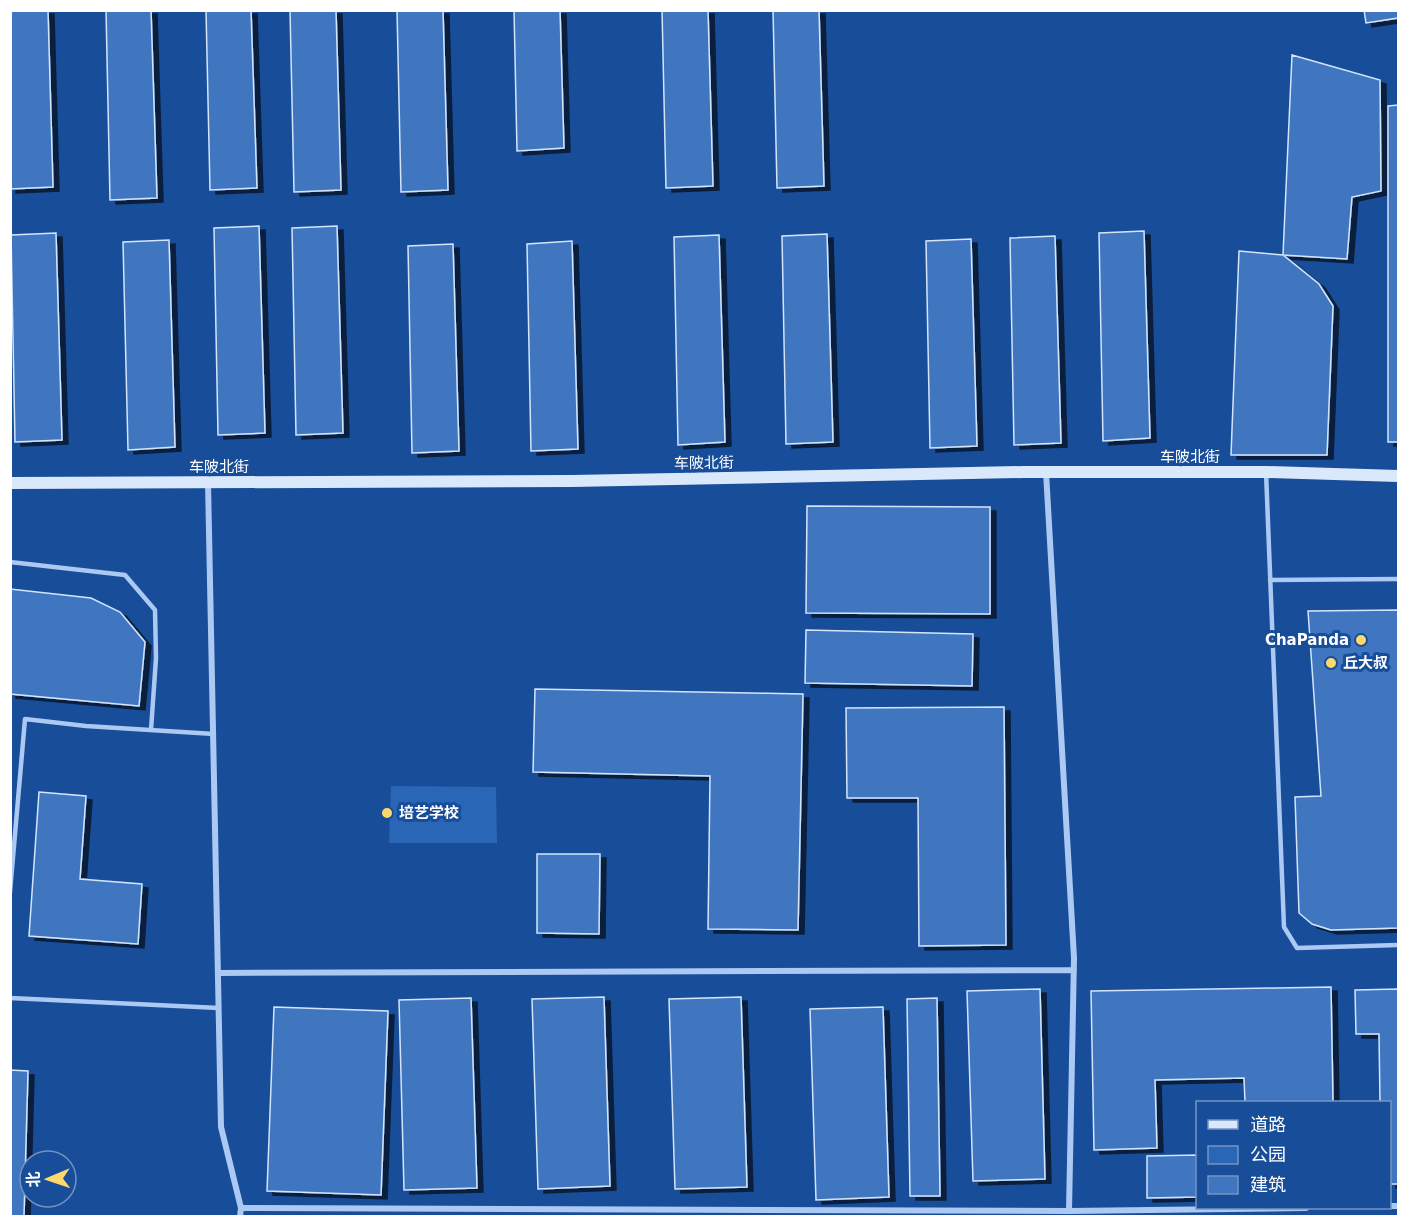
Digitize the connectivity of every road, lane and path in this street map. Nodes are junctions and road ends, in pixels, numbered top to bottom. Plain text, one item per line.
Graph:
1 (1046, 472) junction
2 (1266, 472) junction
3 (1398, 476) edge
4 (208, 482) junction
5 (10, 483) edge
6 (10, 562) edge
7 (1398, 579) edge
8 (1270, 580) junction
9 (151, 730) junction
10 (214, 734) junction
11 (10, 892) edge
12 (1398, 945) edge
13 (1074, 970) junction
14 (218, 973) junction
15 (10, 998) edge
16 (219, 1008) junction
17 (241, 1208) junction
18 (1227, 1209) edge
19 (1069, 1211) junction
20 (240, 1216) edge

1 - 2 street, 车陂北街
1 - 4 street, 车陂北街
1 - 13 street
2 - 3 street, 车陂北街
2 - 8 lane
4 - 5 street, 车陂北街
4 - 10 street
6 - 9 lane
7 - 8 lane
8 - 12 lane
9 - 10 lane
9 - 11 lane
10 - 14 street
13 - 14 street
13 - 19 street
14 - 16 street
15 - 16 lane
16 - 17 street
17 - 19 street
17 - 20 street
18 - 19 street

